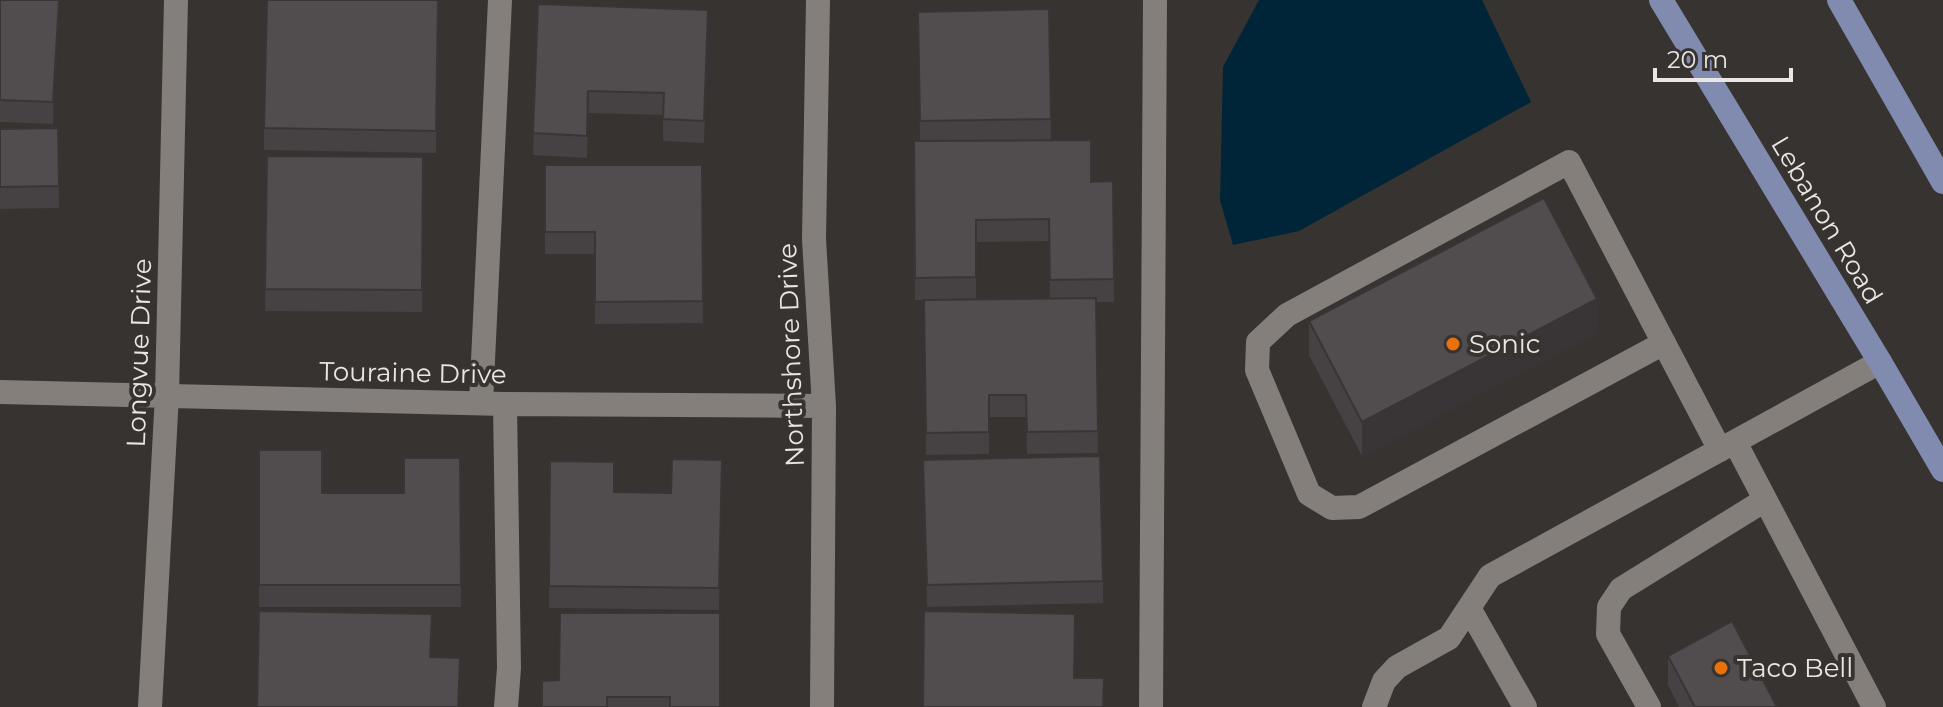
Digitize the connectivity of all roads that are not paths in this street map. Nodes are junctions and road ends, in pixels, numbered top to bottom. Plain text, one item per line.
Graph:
1 (176, 0) edge
2 (500, 0) edge
3 (818, 0) edge
4 (1155, 0) edge
5 (1661, 0) edge
6 (1839, 0) edge
7 (1943, 182) edge
8 (1664, 343) junction
9 (1880, 362) junction
10 (0, 392) edge
11 (167, 395) junction
12 (493, 404) junction
13 (824, 406) junction
14 (1728, 446) junction
15 (1943, 470) edge
16 (1765, 500) junction
17 (1469, 608) junction
18 (150, 707) edge
19 (506, 707) edge
20 (822, 707) edge
21 (1151, 707) edge
22 (1374, 707) edge
23 (1525, 707) edge
24 (1649, 707) edge
25 (1874, 707) edge

1 - 11 street, Longvue Drive
2 - 12 street
3 - 13 street, Northshore Drive
4 - 21 street
5 - 9 main road, Lebanon Road
6 - 7 main road
8 - 8 street
8 - 14 street
9 - 14 street
9 - 15 main road, Lebanon Road
10 - 11 street, Touraine Drive
11 - 12 street, Touraine Drive
11 - 18 street, Longvue Drive
12 - 13 street, Touraine Drive
12 - 19 street
13 - 20 street, Northshore Drive
14 - 16 street
14 - 17 street
16 - 24 street
16 - 25 street
17 - 22 street
17 - 23 street

